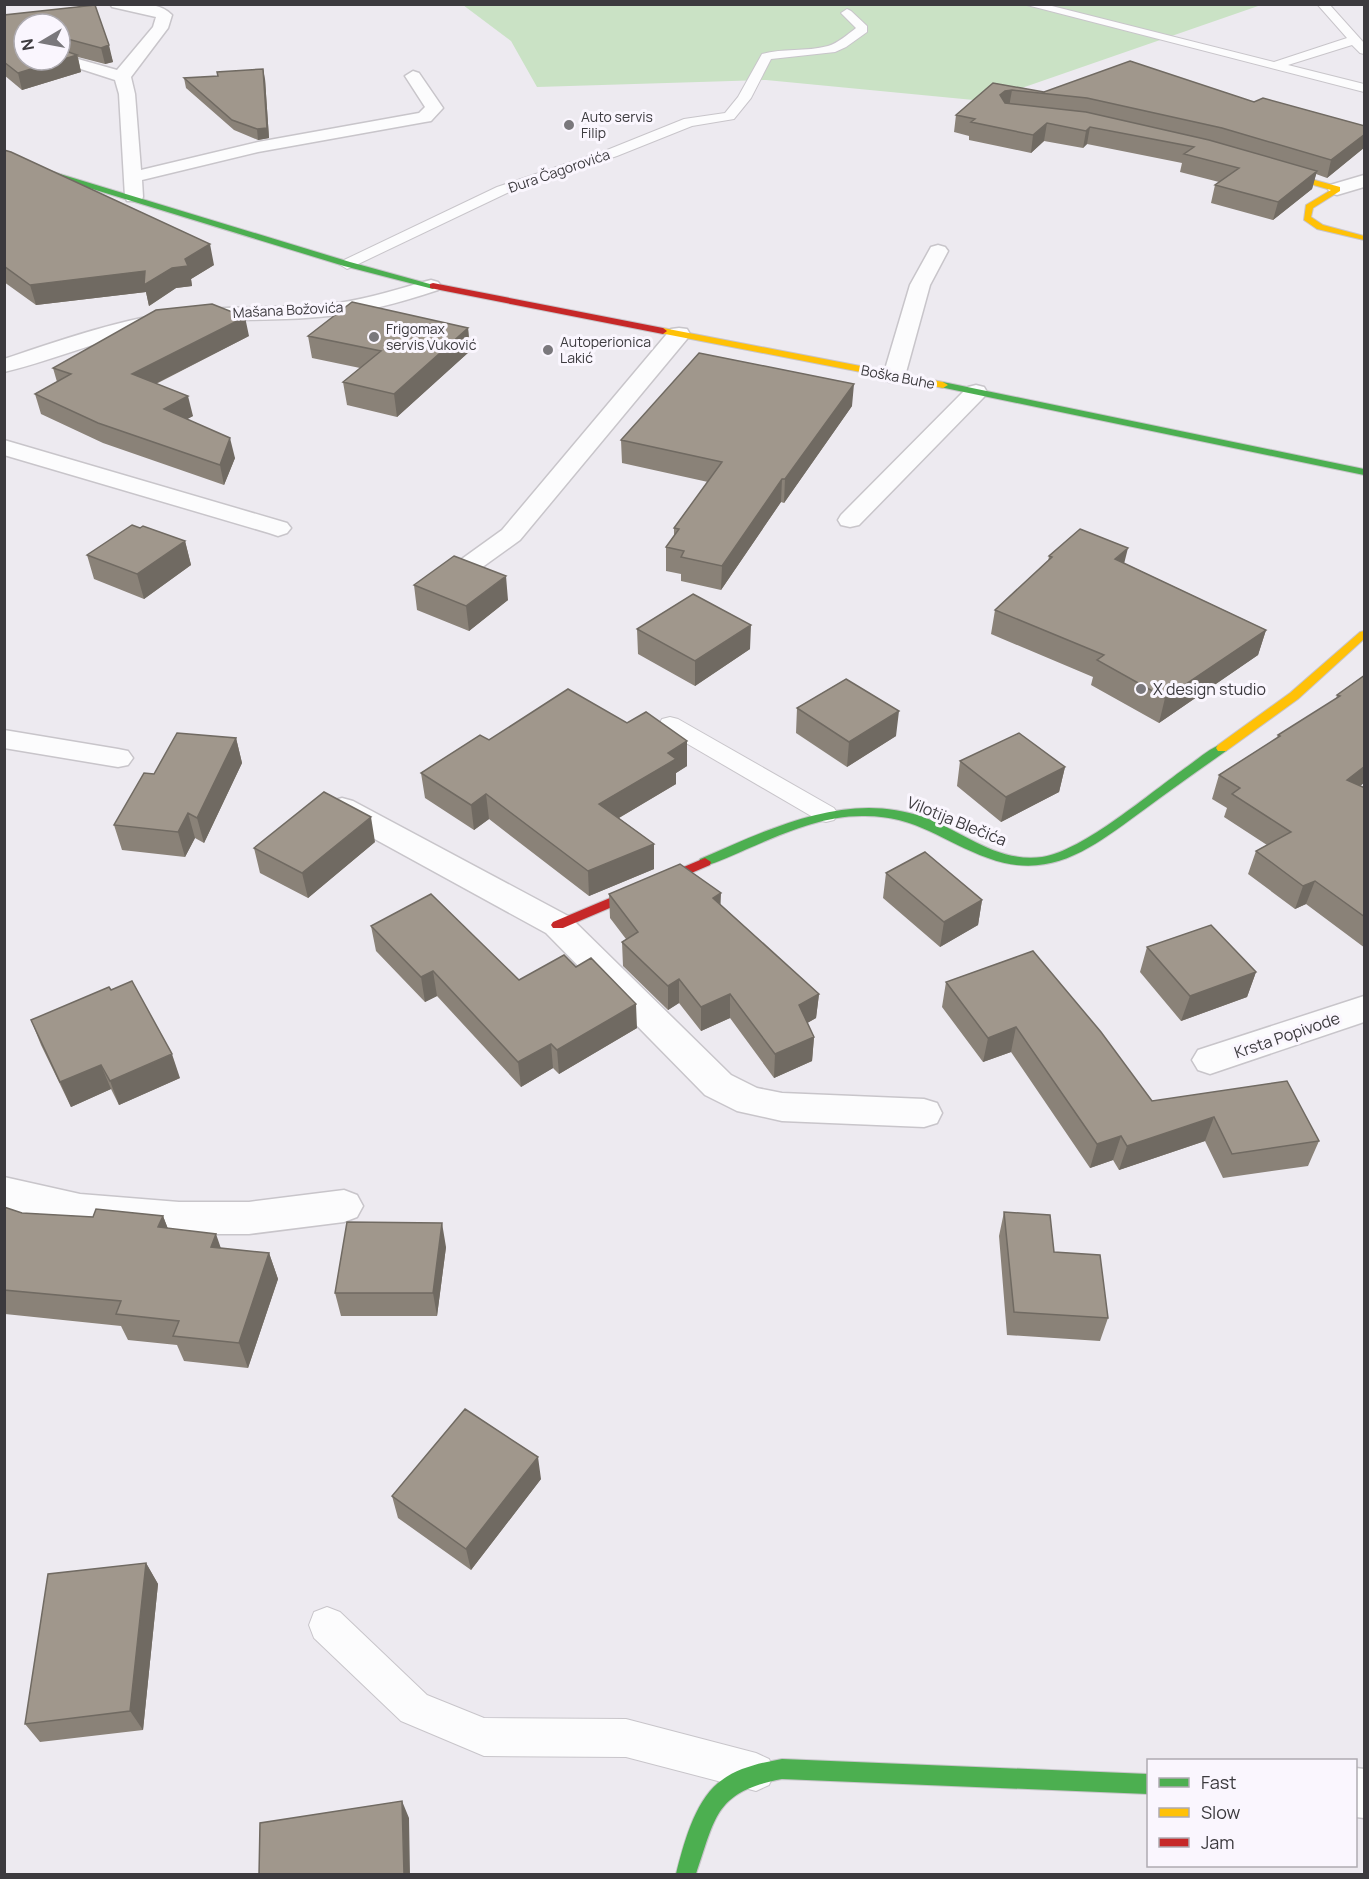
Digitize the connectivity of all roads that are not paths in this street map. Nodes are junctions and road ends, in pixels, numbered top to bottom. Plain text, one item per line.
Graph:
1 (117, 4) edge
2 (1028, 4) edge
3 (1322, 4) edge
4 (847, 13) dead end
5 (1354, 40) junction
6 (1365, 50) edge
7 (72, 62) edge
8 (1276, 65) junction
9 (413, 76) dead end
10 (123, 77) junction
11 (1365, 88) edge
12 (4, 159) edge
13 (1257, 165) edge
14 (133, 177) junction
15 (1365, 181) edge
16 (1337, 189) junction
17 (134, 199) junction
18 (1365, 238) edge
19 (938, 251) dead end
20 (347, 264) junction
21 (431, 286) junction
22 (679, 334) junction
23 (4, 366) edge
24 (894, 376) junction
25 (976, 392) junction
26 (4, 447) edge
27 (1365, 472) edge
28 (850, 520) dead end
29 (278, 528) dead end
30 (461, 571) edge
31 (1365, 634) edge
32 (670, 724) dead end
33 (4, 739) edge
34 (118, 758) dead end
35 (342, 808) edge
36 (826, 814) junction
37 (558, 925) junction
38 (1365, 1009) edge
39 (1210, 1060) dead end
40 (924, 1113) dead end
41 (4, 1193) edge
42 (344, 1206) dead end
43 (327, 1625) dead end
44 (757, 1772) junction
45 (1147, 1784) edge
46 (686, 1875) edge

1 - 10 street
2 - 8 lane
3 - 5 lane
4 - 20 lane, Đura Čagorovića
5 - 6 lane
5 - 8 lane
7 - 10 street
8 - 11 lane
9 - 14 street
10 - 14 street
12 - 17 street
13 - 16 street
14 - 17 street
15 - 16 street
16 - 18 street
17 - 20 street
19 - 24 street
20 - 21 street
21 - 22 street, Boška Buhe
21 - 23 street, Mašana Božovića
22 - 24 street, Boška Buhe
22 - 30 street
24 - 25 street, Boška Buhe
25 - 27 street, Boška Buhe
25 - 28 street
26 - 29 street
31 - 36 street, Vilotija Blečića
32 - 36 lane
33 - 34 street
35 - 37 street
36 - 37 street, Vilotija Blečića
37 - 40 street
38 - 39 street, Krsta Popivode
41 - 42 street
43 - 44 lane
44 - 45 street
44 - 46 street

